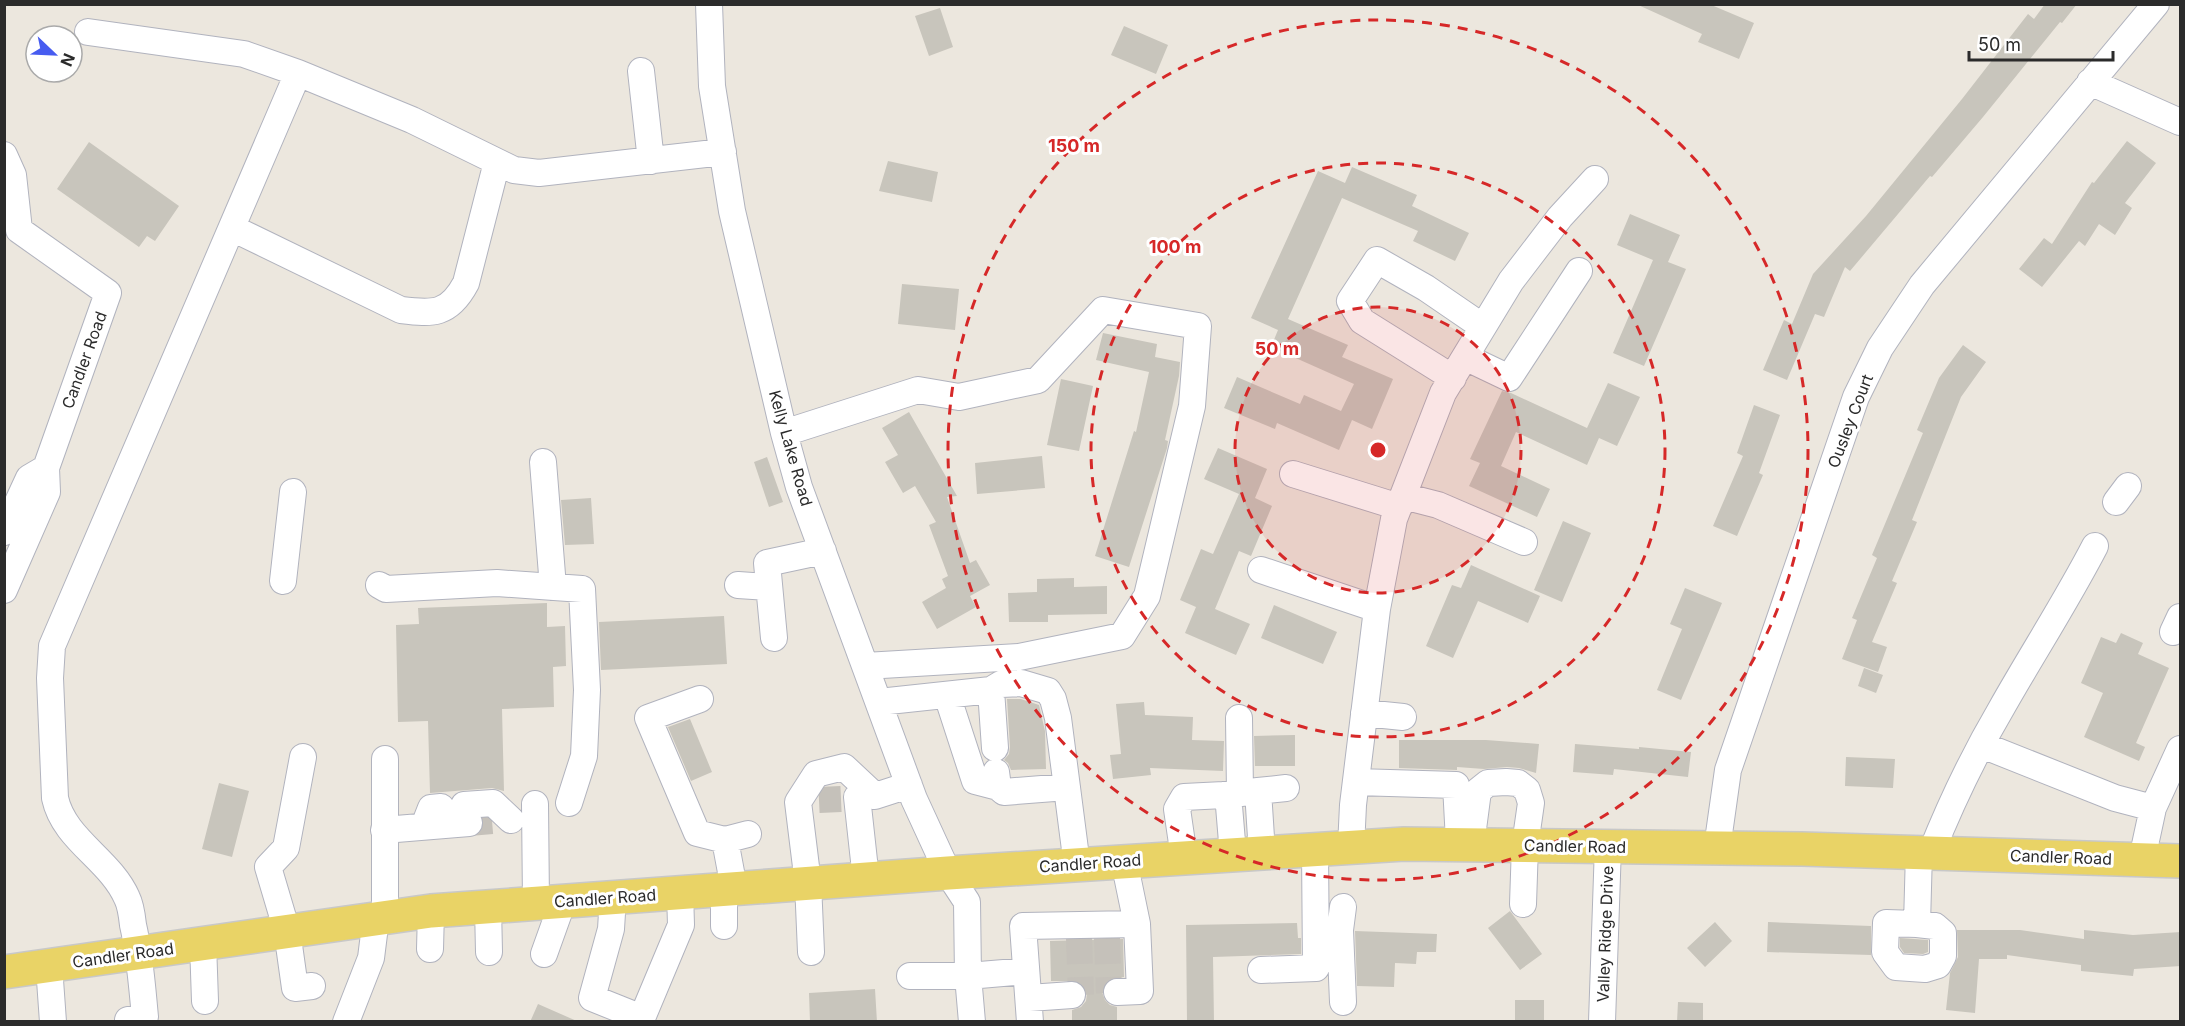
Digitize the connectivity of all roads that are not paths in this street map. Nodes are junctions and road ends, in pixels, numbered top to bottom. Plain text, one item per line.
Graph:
1 (709, 4) edge
2 (2156, 4) edge
3 (88, 32) dead end
4 (641, 71) dead end
5 (298, 73) junction
6 (2090, 82) junction
7 (2181, 122) edge
8 (723, 152) junction
9 (4, 154) edge
10 (651, 161) junction
11 (497, 162) junction
12 (1595, 179) dead end
13 (232, 228) junction
14 (12, 232) edge
15 (1579, 271) dead end
16 (1483, 327) junction
17 (1459, 367) junction
18 (784, 433) junction
19 (543, 462) dead end
20 (46, 468) junction
21 (1293, 474) dead end
22 (293, 492) dead end
23 (1401, 502) junction
24 (4, 532) edge
25 (1524, 542) dead end
26 (2095, 546) dead end
27 (823, 550) junction
28 (1261, 570) dead end
29 (283, 581) dead end
30 (379, 585) dead end
31 (738, 585) dead end
32 (769, 586) junction
33 (553, 587) junction
34 (4, 590) edge
35 (1377, 609) junction
36 (774, 638) dead end
37 (865, 666) junction
38 (991, 690) junction
39 (947, 695) junction
40 (700, 699) dead end
41 (879, 702) junction
42 (1364, 713) junction
43 (1403, 717) dead end
44 (1239, 718) dead end
45 (1982, 745) junction
46 (2181, 749) edge
47 (303, 757) dead end
48 (385, 759) dead end
49 (996, 769) junction
50 (1356, 782) junction
51 (909, 785) junction
52 (1067, 787) junction
53 (1286, 788) dead end
54 (1241, 793) junction
55 (838, 799) junction
56 (568, 802) dead end
57 (2154, 808) junction
58 (384, 830) junction
59 (1466, 844) junction
60 (1526, 845) junction
61 (1608, 846) junction
62 (1351, 847) junction
63 (1717, 848) junction
64 (1315, 850) junction
65 (1925, 853) junction
66 (1247, 854) junction
67 (1184, 857) junction
68 (2142, 859) junction
69 (1124, 861) junction
70 (2181, 861) edge
71 (1077, 865) junction
72 (948, 873) junction
73 (866, 879) junction
74 (808, 883) junction
75 (729, 889) junction
76 (680, 892) junction
77 (613, 897) junction
78 (549, 902) junction
79 (1524, 904) dead end
80 (488, 907) junction
81 (1316, 908) junction
82 (431, 911) junction
83 (380, 917) junction
84 (1137, 924) junction
85 (1917, 924) dead end
86 (724, 926) dead end
87 (287, 931) junction
88 (202, 943) junction
89 (430, 949) dead end
90 (139, 952) junction
91 (489, 952) dead end
92 (811, 952) dead end
93 (544, 954) dead end
94 (49, 966) junction
95 (1261, 970) dead end
96 (1026, 971) junction
97 (4, 972) edge
98 (910, 976) dead end
99 (969, 976) junction
100 (312, 986) dead end
101 (1117, 992) dead end
102 (1071, 995) dead end
103 (206, 1001) dead end
104 (1343, 1002) dead end
105 (1029, 1010) edge
106 (128, 1020) dead end
107 (53, 1022) edge
108 (346, 1022) edge
109 (972, 1022) edge
110 (1602, 1022) edge

1 - 8 street, Kelly Lake Road
2 - 6 street, Ousley Court
3 - 5 street
4 - 10 street
5 - 11 street
5 - 13 street
6 - 7 street
6 - 63 street, Ousley Court
8 - 10 street
8 - 18 street, Kelly Lake Road
9 - 14 street, Candler Road
10 - 11 street
11 - 13 street
12 - 16 street
13 - 90 street
14 - 20 street, Candler Road
15 - 17 street
16 - 17 street
16 - 17 street
17 - 23 street
18 - 27 street, Kelly Lake Road
18 - 37 street
19 - 33 street
20 - 24 street, Candler Road
20 - 34 street, Candler Road
21 - 23 street
22 - 29 street
23 - 25 street
23 - 35 street
26 - 45 street
27 - 32 street
27 - 37 street, Kelly Lake Road
28 - 35 street
30 - 33 street
31 - 32 street
32 - 36 street
33 - 56 street
35 - 42 street
37 - 41 street, Kelly Lake Road
38 - 39 street
38 - 49 street
38 - 52 street
39 - 41 street
39 - 49 street
40 - 75 street
41 - 51 street, Kelly Lake Road
42 - 43 street
42 - 50 street
44 - 54 street
45 - 57 street
45 - 65 street
46 - 57 street
47 - 87 street
48 - 58 street
49 - 52 street
50 - 59 street
50 - 62 street
51 - 55 street
51 - 72 street, Kelly Lake Road
52 - 71 street
53 - 54 street
54 - 66 street
54 - 67 street
55 - 73 street
55 - 74 street
57 - 68 street
58 - 78 street
58 - 83 street
59 - 60 main road, Candler Road
59 - 60 street
59 - 62 main road, Candler Road
60 - 61 main road, Candler Road
60 - 79 street
61 - 63 main road, Candler Road
61 - 110 street, Valley Ridge Drive
62 - 64 main road, Candler Road
63 - 65 main road, Candler Road
64 - 66 main road, Candler Road
64 - 81 street
65 - 68 main road, Candler Road
65 - 85 street
66 - 67 main road, Candler Road
67 - 69 main road, Candler Road
68 - 70 main road, Candler Road
69 - 71 main road, Candler Road
69 - 84 street
71 - 72 main road, Candler Road
72 - 73 main road, Candler Road
72 - 99 street, Kelly Lake Road
73 - 74 main road, Candler Road
74 - 75 main road, Candler Road
74 - 92 street
75 - 76 main road, Candler Road
75 - 86 street
76 - 77 main road, Candler Road
76 - 77 street
77 - 78 main road, Candler Road
78 - 80 main road, Candler Road
78 - 93 street
80 - 82 main road, Candler Road
80 - 91 street
81 - 95 street
81 - 104 street
82 - 83 main road, Candler Road
82 - 89 street
83 - 87 main road, Candler Road
83 - 108 street
84 - 96 street
84 - 101 street
87 - 88 main road, Candler Road
87 - 100 street
88 - 90 main road, Candler Road
88 - 103 street
90 - 94 main road, Candler Road
90 - 106 street
94 - 97 main road, Candler Road
94 - 107 street
96 - 99 street
96 - 105 street
98 - 99 street
99 - 109 street, Kelly Lake Road
102 - 105 street

